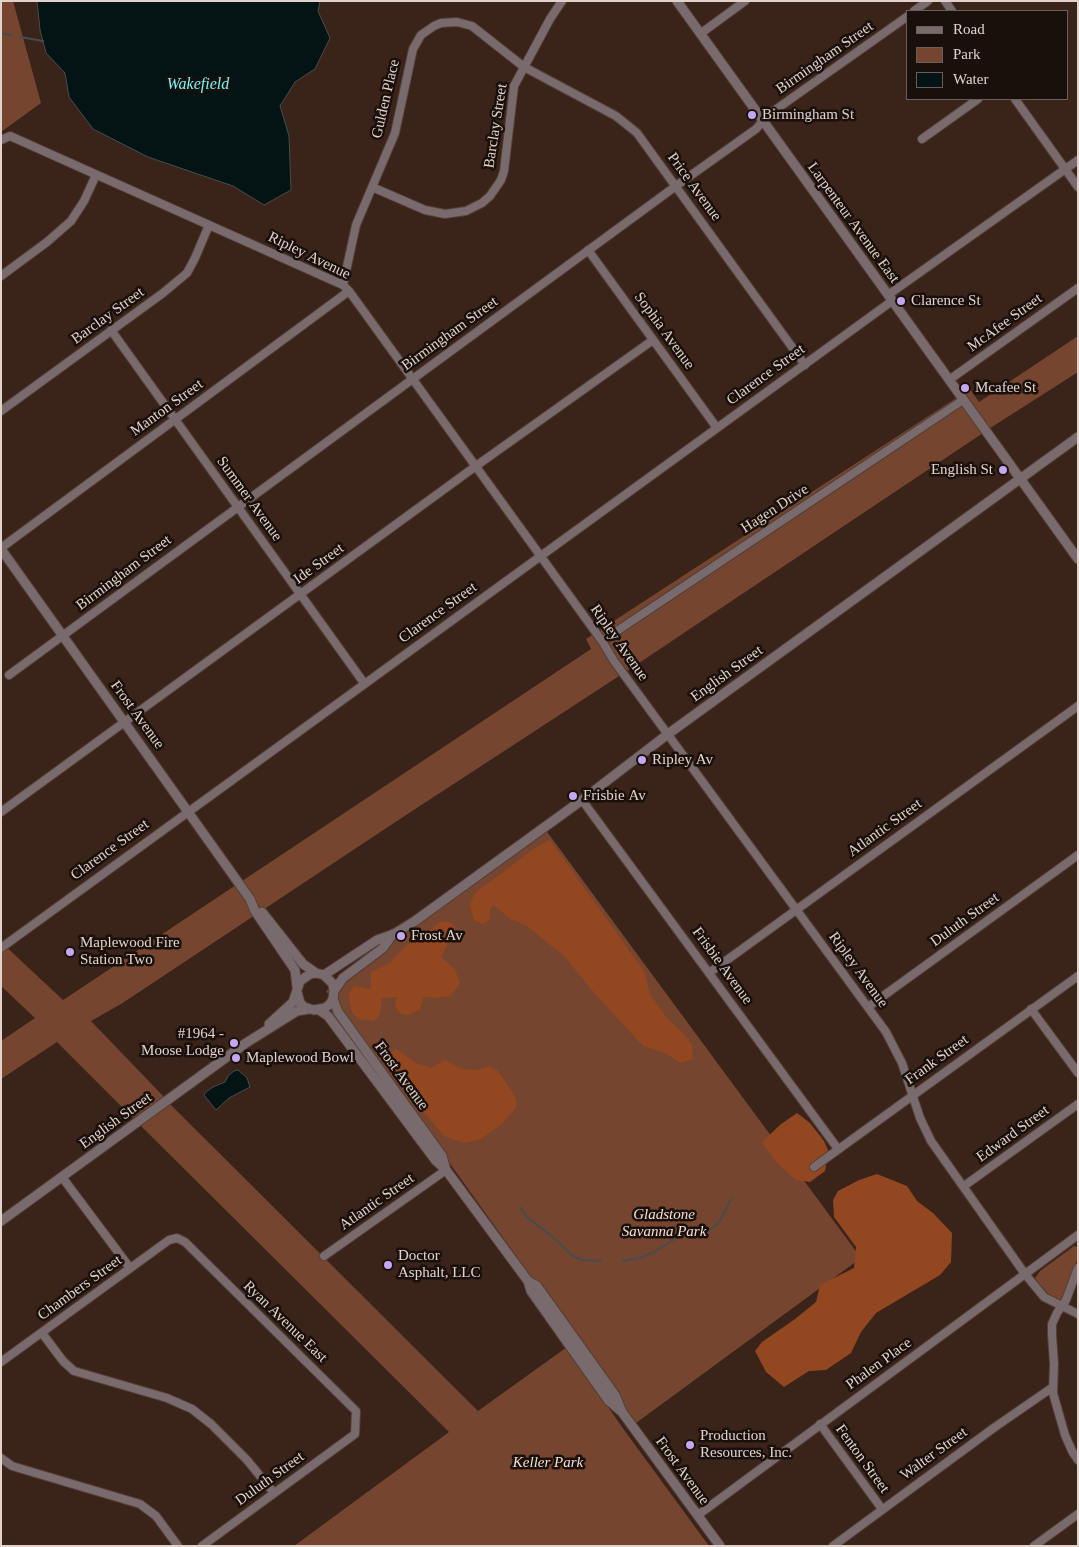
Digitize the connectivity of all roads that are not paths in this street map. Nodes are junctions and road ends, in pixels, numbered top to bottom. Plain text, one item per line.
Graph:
1 (562, 1) edge
2 (677, 1) edge
3 (745, 1) edge
4 (928, 1) edge
5 (915, 10) edge
6 (906, 17) edge
7 (700, 34) junction
8 (524, 67) junction
9 (977, 100) edge
10 (1015, 100) edge
11 (763, 122) junction
12 (4, 139) edge
13 (922, 139) dead end
14 (1078, 160) edge
15 (1065, 169) junction
16 (96, 175) junction
17 (676, 186) junction
18 (372, 187) junction
19 (1078, 187) edge
20 (209, 225) junction
21 (588, 250) junction
22 (1, 276) edge
23 (343, 285) junction
24 (1078, 288) edge
25 (349, 291) junction
26 (890, 298) junction
27 (111, 330) junction
28 (653, 340) junction
29 (805, 364) junction
30 (413, 378) junction
31 (949, 380) junction
32 (964, 400) junction
33 (1, 412) edge
34 (174, 419) junction
35 (717, 428) junction
36 (1078, 437) edge
37 (476, 466) junction
38 (1020, 479) junction
39 (237, 507) junction
40 (1, 548) edge
41 (541, 556) junction
42 (1078, 559) edge
43 (300, 594) junction
44 (63, 636) junction
45 (602, 641) junction
46 (10, 675) dead end
47 (364, 683) junction
48 (1078, 706) edge
49 (126, 722) junction
50 (668, 734) junction
51 (582, 800) junction
52 (188, 811) junction
53 (1, 812) edge
54 (1078, 855) edge
55 (250, 899) junction
56 (797, 910) junction
57 (394, 934) junction
58 (1, 948) edge
59 (709, 973) junction
60 (320, 974) junction
61 (1078, 976) edge
62 (297, 989) junction
63 (333, 995) junction
64 (868, 1007) junction
65 (310, 1009) junction
66 (1031, 1009) junction
67 (319, 1010) junction
68 (246, 1043) junction
69 (1078, 1073) edge
70 (912, 1095) junction
71 (1078, 1104) edge
72 (838, 1149) junction
73 (814, 1167) dead end
74 (446, 1170) junction
75 (62, 1177) junction
76 (964, 1186) junction
77 (1, 1221) edge
78 (1078, 1235) edge
79 (177, 1238) joint
80 (324, 1256) dead end
81 (130, 1268) junction
82 (1078, 1268) edge
83 (1025, 1274) junction
84 (1062, 1307) junction
85 (1078, 1314) edge
86 (42, 1333) junction
87 (1, 1362) edge
88 (1053, 1387) junction
89 (820, 1424) junction
90 (355, 1434) joint
91 (1, 1458) edge
92 (1078, 1460) edge
93 (274, 1493) junction
94 (882, 1509) junction
95 (1078, 1514) edge
96 (698, 1515) junction
97 (178, 1546) edge
98 (202, 1546) edge
99 (720, 1546) edge
100 (833, 1546) edge
101 (1034, 1546) edge

1 - 8 street, Barclay Street
2 - 7 street, Larpenteur Avenue East
3 - 7 street
4 - 5 street
6 - 11 street, Birmingham Street
7 - 11 street, Larpenteur Avenue East
8 - 17 street, Price Avenue
8 - 18 street, Barclay Street
8 - 18 street, Gulden Place
9 - 13 street
10 - 15 street
11 - 17 street, Birmingham Street
11 - 26 street, Larpenteur Avenue East
12 - 16 street, Ripley Avenue
14 - 15 street, Clarence Street
15 - 19 street
15 - 26 street, Clarence Street
16 - 20 street, Ripley Avenue
16 - 22 street
17 - 21 street, Birmingham Street
17 - 29 street, Price Avenue
18 - 23 street, Gulden Place
20 - 23 street, Ripley Avenue
20 - 27 street, Barclay Street
21 - 28 street, Sophia Avenue
21 - 30 street, Birmingham Street
23 - 25 street, Ripley Avenue
24 - 31 street, McAfee Street
25 - 30 street, Ripley Avenue
25 - 34 street, Manton Street
26 - 29 street, Clarence Street
26 - 31 street, Larpenteur Avenue East
27 - 33 street, Barclay Street
27 - 34 street, Summer Avenue
28 - 35 street, Sophia Avenue
28 - 37 street, Ide Street
29 - 35 street, Clarence Street
30 - 37 street, Ripley Avenue
30 - 39 street, Birmingham Street
31 - 32 street, Larpenteur Avenue East
32 - 38 street, Larpenteur Avenue East
32 - 45 street, Hagen Drive
34 - 39 street, Summer Avenue
34 - 40 street, Manton Street
35 - 41 street, Clarence Street
36 - 38 street, English Street
37 - 41 street, Ripley Avenue
37 - 43 street, Ide Street
38 - 42 street, Larpenteur Avenue East
38 - 50 street, English Street
39 - 43 street, Summer Avenue
39 - 44 street, Birmingham Street
40 - 44 street, Frost Avenue
41 - 45 street, Ripley Avenue
41 - 47 street, Clarence Street
43 - 47 street, Summer Avenue
43 - 49 street, Ide Street
44 - 46 street, Birmingham Street
44 - 49 street, Frost Avenue
45 - 50 street, Ripley Avenue
47 - 52 street, Clarence Street
48 - 56 street, Atlantic Street
49 - 52 street, Frost Avenue
49 - 53 street, Ide Street
50 - 51 street, English Street
50 - 56 street, Ripley Avenue
51 - 57 street, English Street
51 - 59 street, Frisbie Avenue
52 - 55 street, Frost Avenue
52 - 58 street, Clarence Street
54 - 64 street, Duluth Street
55 - 60 street, Frost Avenue
55 - 62 street, Frost Avenue
56 - 59 street, Atlantic Street
56 - 64 street, Ripley Avenue
57 - 60 street, English Street
57 - 63 street, English Street
59 - 72 street, Frisbie Avenue
60 - 62 street
60 - 63 street
61 - 66 street, Frank Street
62 - 65 street
62 - 68 street, English Street
63 - 67 street
63 - 74 street, Frost Avenue
64 - 70 street, Ripley Avenue
65 - 67 street
65 - 68 street, English Street
66 - 69 street
66 - 70 street, Frank Street
67 - 74 street, Frost Avenue
68 - 75 street, English Street
70 - 72 street, Frank Street
70 - 76 street, Ripley Avenue
71 - 76 street, Edward Street
72 - 73 street, Frank Street
74 - 80 street, Atlantic Street
74 - 96 street, Frost Avenue
75 - 77 street, English Street
75 - 81 street
76 - 83 street, Ripley Avenue
78 - 83 street, Phalen Place
79 - 81 street, Chambers Street
79 - 90 street, Ryan Avenue East
81 - 86 street, Chambers Street
82 - 84 street
83 - 84 street, Ripley Avenue
83 - 89 street, Phalen Place
84 - 85 street, Ripley Avenue
84 - 88 street
86 - 87 street, Chambers Street
86 - 93 street
88 - 92 street
88 - 94 street, Walter Street
89 - 94 street, Fenton Street
89 - 96 street, Phalen Place
90 - 93 street, Duluth Street
91 - 97 street
93 - 98 street, Duluth Street
94 - 100 street, Walter Street
95 - 101 street
96 - 99 street, Frost Avenue

